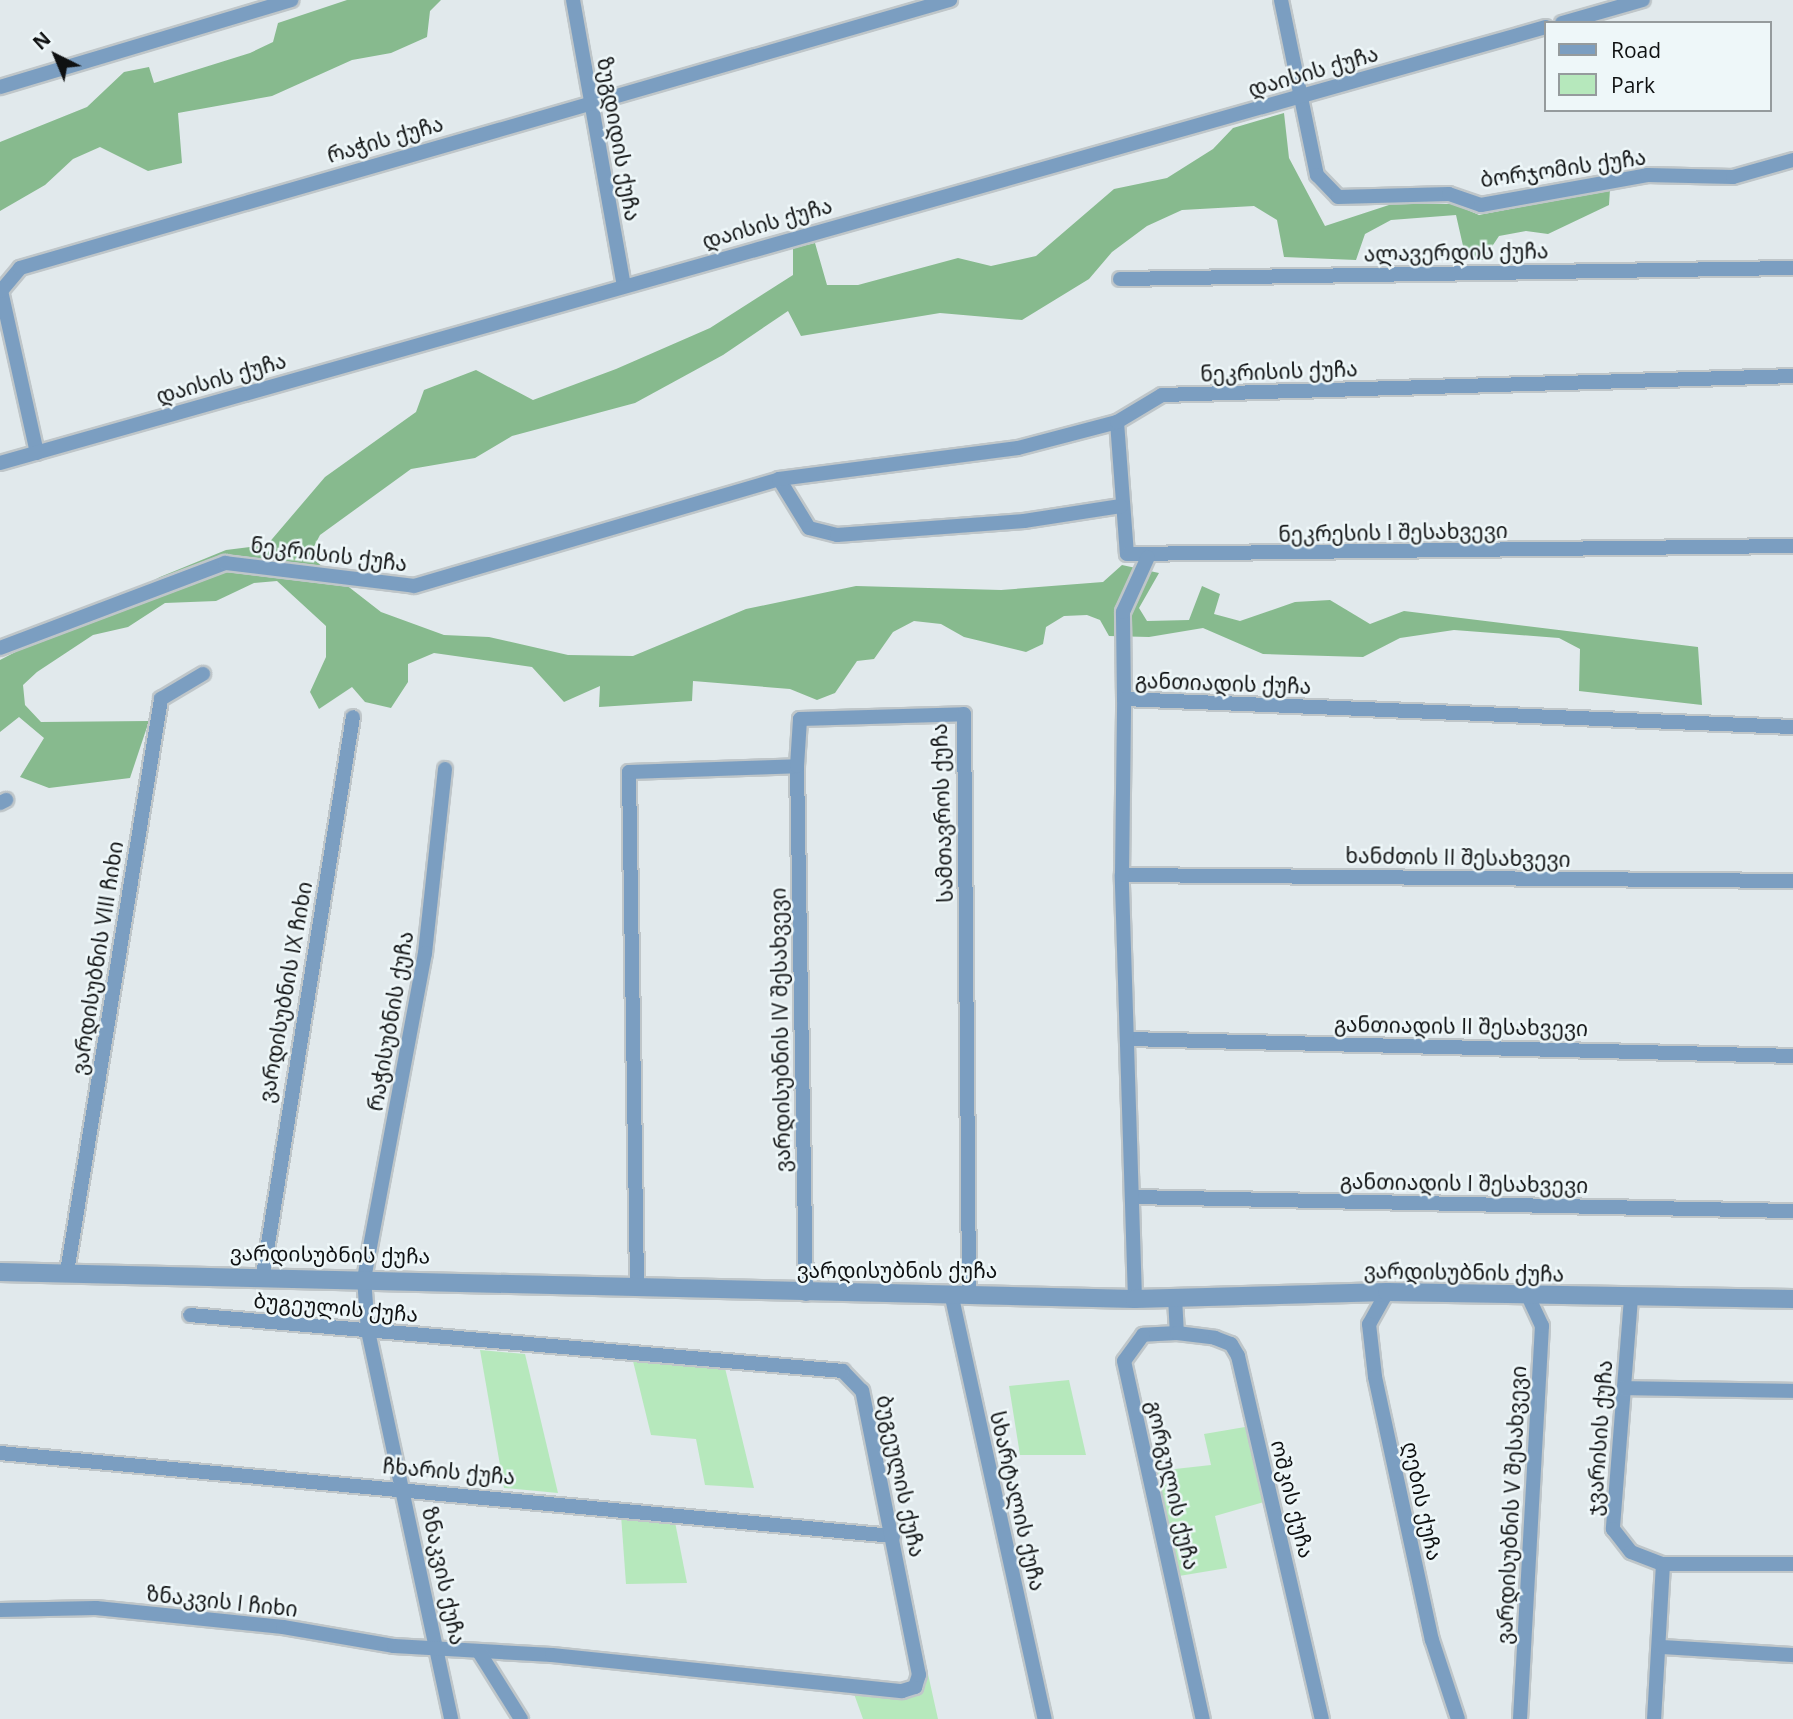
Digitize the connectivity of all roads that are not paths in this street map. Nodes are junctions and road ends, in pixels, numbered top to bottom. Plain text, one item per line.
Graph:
1 (291, 0) edge
2 (573, 0) edge
3 (950, 0) edge
4 (1281, 0) edge
5 (1643, 0) edge
6 (247, 6) edge
7 (1569, 21) edge
8 (1545, 27) edge
9 (0, 87) edge
10 (1299, 97) junction
11 (591, 100) junction
12 (1793, 160) edge
13 (1793, 268) edge
14 (1121, 279) dead end
15 (624, 285) junction
16 (1793, 376) edge
17 (1117, 422) junction
18 (37, 453) junction
19 (0, 463) edge
20 (779, 479) junction
21 (1121, 506) junction
22 (1793, 546) edge
23 (1148, 557) junction
24 (0, 648) edge
25 (203, 674) dead end
26 (1124, 699) junction
27 (353, 717) dead end
28 (1793, 727) edge
29 (797, 766) junction
30 (445, 769) dead end
31 (1122, 875) junction
32 (1793, 881) edge
33 (1128, 1039) junction
34 (1793, 1056) edge
35 (1133, 1197) junction
36 (1793, 1211) edge
37 (0, 1272) edge
38 (67, 1272) junction
39 (263, 1275) junction
40 (364, 1278) junction
41 (637, 1283) junction
42 (960, 1292) junction
43 (1387, 1292) junction
44 (806, 1294) junction
45 (1528, 1296) junction
46 (1175, 1297) junction
47 (1631, 1298) junction
48 (1135, 1299) junction
49 (1793, 1299) edge
50 (190, 1315) dead end
51 (368, 1331) junction
52 (1177, 1333) junction
53 (1624, 1388) junction
54 (1793, 1391) edge
55 (0, 1452) edge
56 (405, 1487) junction
57 (893, 1536) junction
58 (1663, 1564) junction
59 (1793, 1564) edge
60 (0, 1610) edge
61 (1661, 1647) junction
62 (438, 1649) junction
63 (479, 1652) junction
64 (1793, 1655) edge
65 (451, 1719) edge
66 (521, 1719) edge
67 (1045, 1719) edge
68 (1203, 1719) edge
69 (1322, 1719) edge
70 (1458, 1719) edge
71 (1520, 1719) edge
72 (1654, 1719) edge

1 - 6 street
2 - 11 street, ზუგდიდის ქუჩა
3 - 11 street, რაჭის ქუჩა
4 - 10 street, ბორჯომის ქუჩა
5 - 7 street
6 - 9 street
8 - 10 street, დაისის ქუჩა
10 - 12 street, ბორჯომის ქუჩა
10 - 15 street, დაისის ქუჩა
11 - 15 street, ზუგდიდის ქუჩა
11 - 18 street, რაჭის ქუჩა
13 - 14 street, ალავერდის ქუჩა
15 - 18 street, დაისის ქუჩა
16 - 17 street, ნეკრისის ქუჩა
17 - 20 street, ნეკრისის ქუჩა
17 - 21 street
18 - 19 street, დაისის ქუჩა
20 - 21 street
20 - 24 street, ნეკრისის ქუჩა
21 - 23 street
22 - 23 street, ნეკრესის I შესახვევი
23 - 26 street
25 - 38 street, ვარდისუბნის VIII ჩიხი
26 - 28 street, განთიადის ქუჩა
26 - 31 street, განთიადის ქუჩა
27 - 39 street, ვარდისუბნის IX ჩიხი
29 - 41 street
29 - 42 street, სამთავროს ქუჩა
29 - 44 street, ვარდისუბნის IV შესახვევი
30 - 40 street, რაჭისუბნის ქუჩა
31 - 32 street, ხანძთის II შესახვევი
31 - 33 street, განთიადის ქუჩა
33 - 34 street, განთიადის II შესახვევი
33 - 35 street, განთიადის ქუჩა
35 - 36 street, განთიადის I შესახვევი
35 - 48 street, განთიადის ქუჩა
37 - 38 street, ვარდისუბნის ქუჩა
38 - 39 street, ვარდისუბნის ქუჩა
39 - 40 street, ვარდისუბნის ქუჩა
40 - 41 street, ვარდისუბნის ქუჩა
40 - 51 street, ზნაკვის ქუჩა
41 - 44 street, ვარდისუბნის ქუჩა
42 - 44 street, ვარდისუბნის ქუჩა
42 - 48 street, ვარდისუბნის ქუჩა
42 - 67 street, სხარტალის ქუჩა
43 - 45 street, ვარდისუბნის ქუჩა
43 - 46 street, ვარდისუბნის ქუჩა
43 - 70 street, ღების ქუჩა
45 - 47 street, ვარდისუბნის ქუჩა
45 - 71 street, ვარდისუბნის V შესახვევი
46 - 48 street, ვარდისუბნის ქუჩა
46 - 52 street
47 - 49 street, ვარდისუბნის ქუჩა
47 - 53 street, ჯვარისის ქუჩა
50 - 51 street, ბუგეულის ქუჩა
51 - 56 street, ზნაკვის ქუჩა
51 - 57 street, ბუგეულის ქუჩა
52 - 68 street, გორგულის ქუჩა
52 - 69 street, ოშკის ქუჩა
53 - 54 street
53 - 58 street, ჯვარისის ქუჩა
55 - 56 street, ჩხარის ქუჩა
56 - 57 street, ჩხარის ქუჩა
56 - 62 street, ზნაკვის ქუჩა
57 - 63 street, ბუგეულის ქუჩა
58 - 59 street
58 - 61 street
60 - 62 street, ზნაკვის I ჩიხი
61 - 64 street
61 - 72 street
62 - 63 street, ბუგეულის ქუჩა
62 - 65 street, ზნაკვის ქუჩა
63 - 66 street

